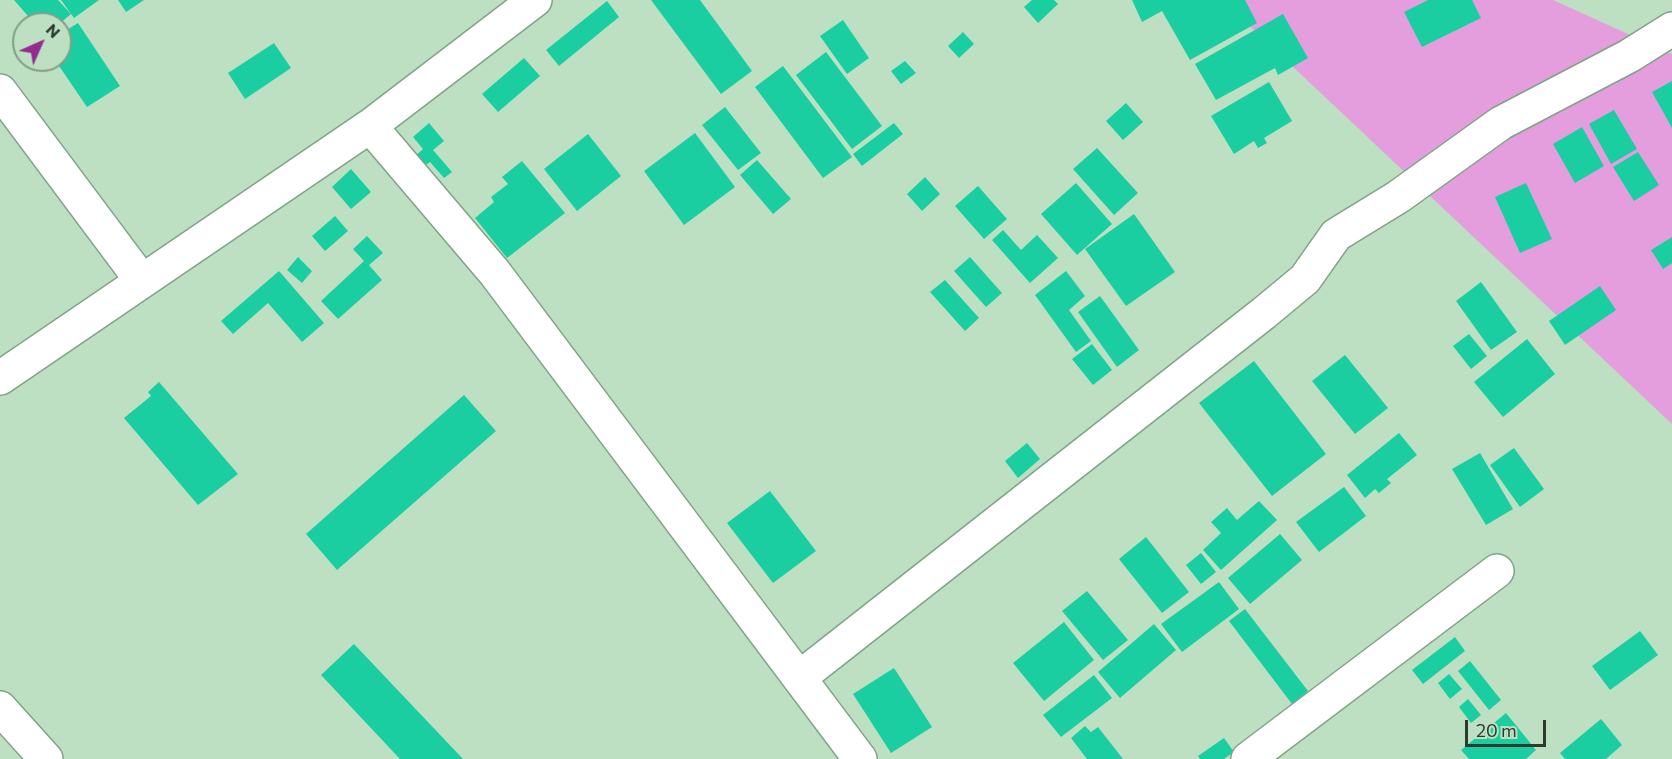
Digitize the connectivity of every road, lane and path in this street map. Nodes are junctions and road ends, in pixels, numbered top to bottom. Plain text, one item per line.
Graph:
1 (535, 0) edge
2 (1672, 29) edge
3 (0, 92) edge
4 (370, 126) junction
5 (142, 281) junction
6 (0, 378) edge
7 (1497, 571) dead end
8 (799, 678) junction
9 (0, 708) edge
10 (46, 759) edge
11 (860, 759) edge
12 (1248, 759) edge

1 - 4 street
2 - 8 street
3 - 5 street
4 - 5 street
4 - 8 street
5 - 6 street
7 - 12 street
8 - 11 street
9 - 10 street

